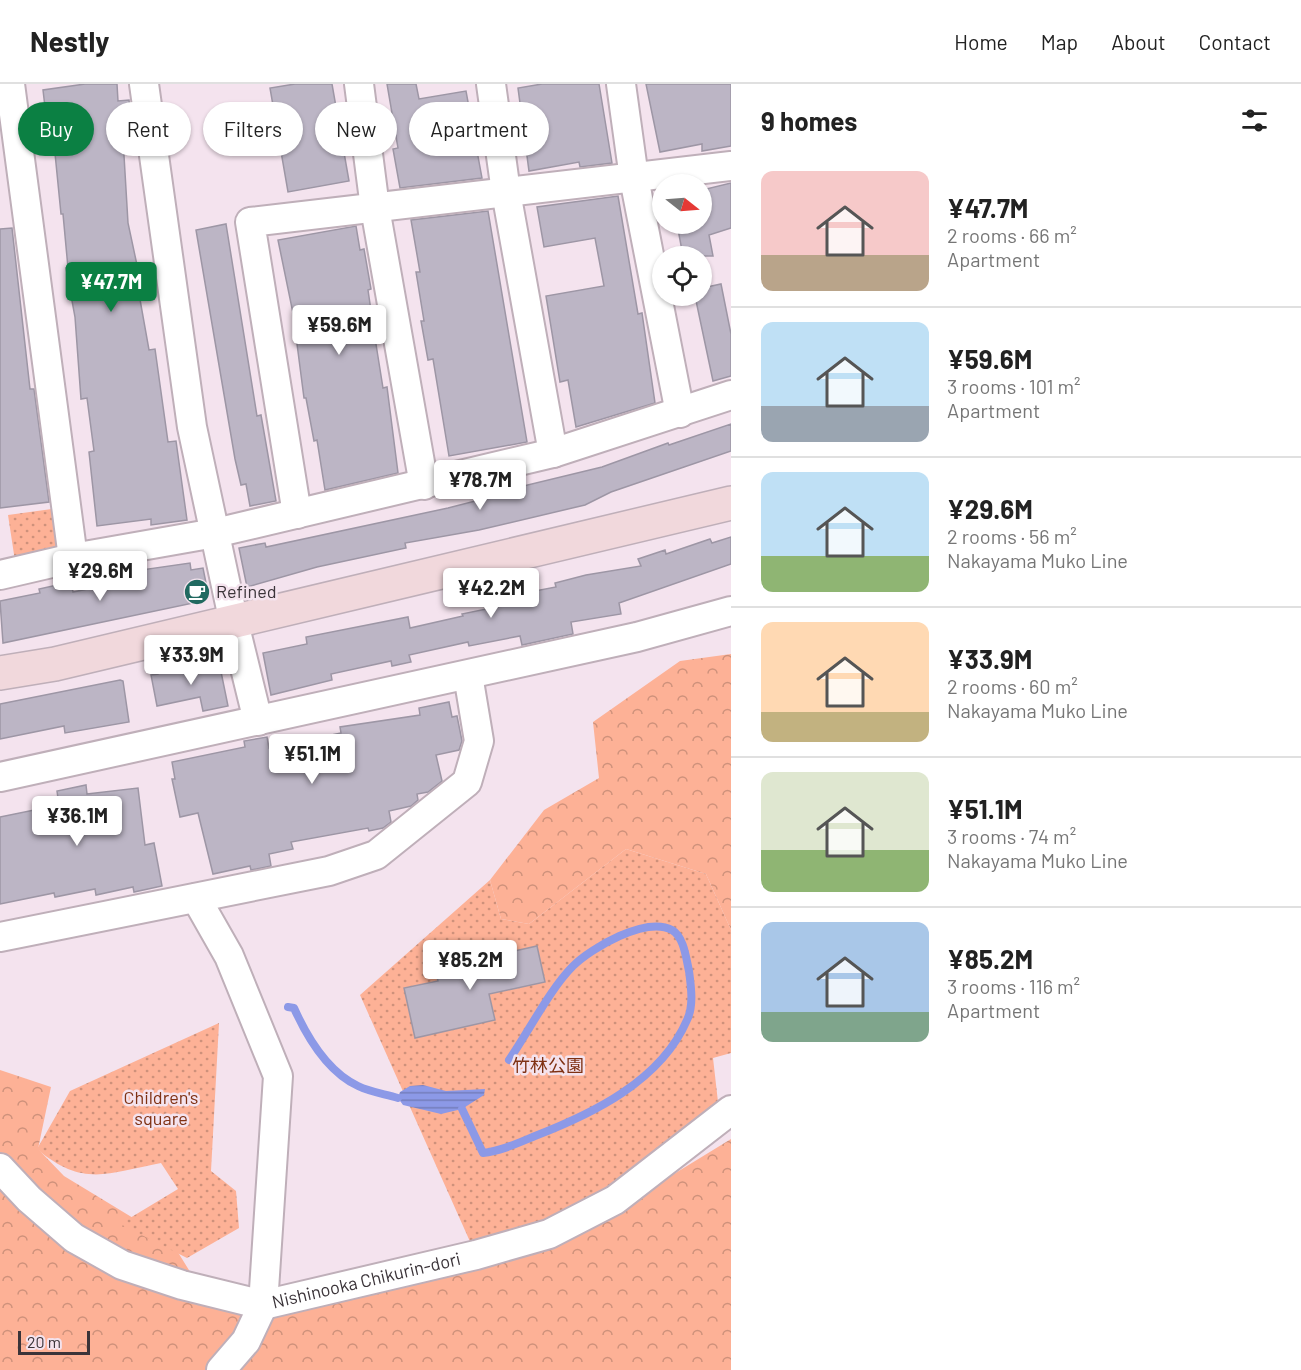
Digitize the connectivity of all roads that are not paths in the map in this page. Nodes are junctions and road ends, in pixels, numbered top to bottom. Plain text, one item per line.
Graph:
1 (10, 84) edge
2 (144, 84) edge
3 (359, 84) edge
4 (491, 84) edge
5 (621, 84) edge
6 (731, 166) edge
7 (634, 178) junction
8 (506, 192) junction
9 (375, 208) junction
10 (731, 395) edge
11 (680, 413) junction
12 (553, 453) junction
13 (424, 485) junction
14 (731, 504) edge
15 (297, 514) junction
16 (214, 533) junction
17 (73, 558) junction
18 (0, 575) edge
19 (731, 611) edge
20 (234, 623) junction
21 (0, 673) edge
22 (468, 675) junction
23 (258, 721) junction
24 (0, 777) edge
25 (196, 898) junction
26 (0, 937) edge
27 (731, 1110) edge
28 (0, 1168) edge
29 (263, 1305) junction
30 (221, 1370) edge

1 - 17 street
2 - 16 street
3 - 9 street
4 - 8 street
5 - 7 street
6 - 7 street
7 - 8 street
7 - 11 street
8 - 9 street
8 - 12 street
9 - 13 street
9 - 15 street
10 - 11 street
11 - 12 street
12 - 13 street
13 - 15 street
14 - 20 main road
15 - 16 street
16 - 17 street
16 - 20 street
17 - 18 street
19 - 22 street
20 - 21 main road
20 - 23 street
22 - 23 street
22 - 25 street
23 - 24 street
25 - 26 street
25 - 29 street
27 - 29 street, Nishinooka Chikurin-dori
28 - 29 street, Nishinooka Chikurin-dori
29 - 30 street

